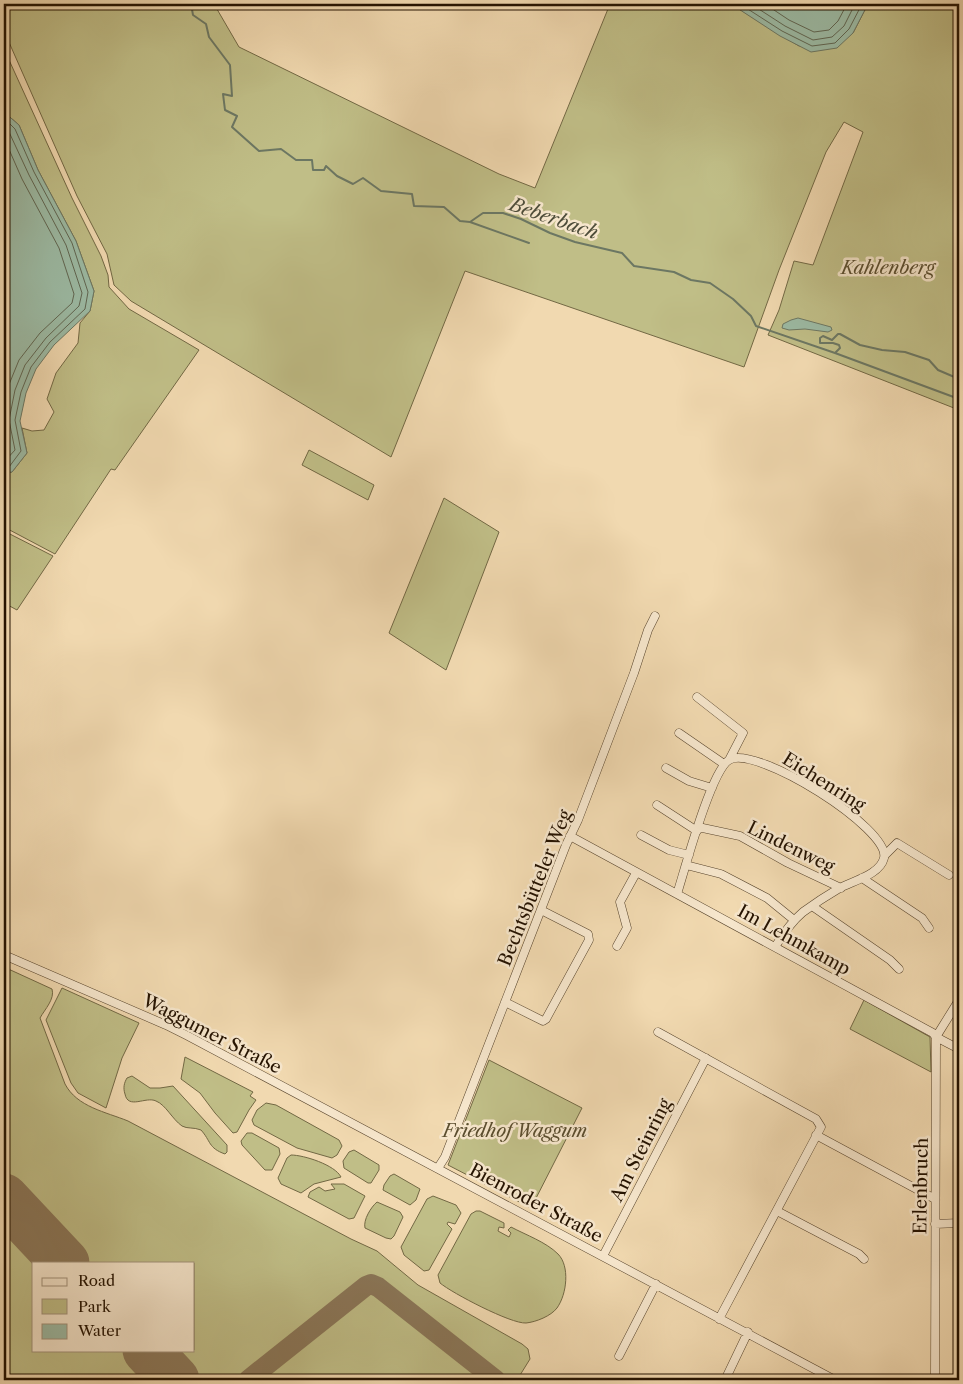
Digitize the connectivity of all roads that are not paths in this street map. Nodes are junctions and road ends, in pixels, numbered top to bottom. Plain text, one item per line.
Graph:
1 (654, 616) dead end
2 (697, 697) dead end
3 (679, 733) dead end
4 (726, 762) junction
5 (666, 768) dead end
6 (712, 788) junction
7 (657, 806) dead end
8 (697, 829) junction
9 (641, 835) dead end
10 (570, 836) junction
11 (689, 855) junction
12 (885, 855) junction
13 (686, 864) junction
14 (636, 873) junction
15 (949, 875) dead end
16 (862, 878) junction
17 (840, 888) junction
18 (677, 894) junction
19 (812, 906) junction
20 (541, 910) junction
21 (794, 920) junction
22 (929, 928) dead end
23 (617, 946) dead end
24 (775, 947) junction
25 (4, 955) edge
26 (899, 969) dead end
27 (959, 1000) edge
28 (505, 1002) junction
29 (658, 1032) dead end
30 (936, 1037) junction
31 (959, 1049) edge
32 (706, 1058) junction
33 (816, 1135) junction
34 (402, 1149) joint
35 (438, 1168) junction
36 (935, 1199) junction
37 (777, 1211) junction
38 (959, 1223) edge
39 (935, 1224) junction
40 (603, 1256) junction
41 (864, 1259) dead end
42 (656, 1284) junction
43 (719, 1318) junction
44 (748, 1332) junction
45 (619, 1356) dead end
46 (725, 1380) edge
47 (836, 1380) edge
48 (935, 1380) edge

1 - 10 street, Bechtsbütteler Weg
2 - 4 street
3 - 4 street
4 - 6 street
4 - 12 street, Eichenring
5 - 6 street
6 - 8 street
7 - 8 street, Lindenweg
8 - 11 street
8 - 17 street, Lindenweg
9 - 11 street
10 - 14 street, Im Lehmkamp
10 - 20 street, Bechtsbütteler Weg
11 - 13 street
12 - 15 street
12 - 16 street
13 - 18 street
13 - 21 street
14 - 18 street, Im Lehmkamp
14 - 23 street
16 - 17 street
16 - 22 street
17 - 19 street
18 - 24 street, Im Lehmkamp
19 - 21 street
19 - 26 street
20 - 28 street, Bechtsbütteler Weg
20 - 28 street
21 - 24 street
24 - 30 street, Im Lehmkamp
25 - 34 street, Waggumer Straße
27 - 30 street
28 - 35 street, Bechtsbütteler Weg
29 - 32 street
30 - 31 street, Im Lehmkamp
30 - 36 street, Erlenbruch
32 - 33 street
32 - 40 street, Am Steinring
33 - 36 street
33 - 37 street
34 - 35 street, Bienroder Straße
35 - 40 street, Bienroder Straße
36 - 39 street, Erlenbruch
37 - 41 street
37 - 43 street
38 - 39 street
39 - 48 street, Erlenbruch
40 - 42 street, Bienroder Straße
42 - 43 street, Bienroder Straße
42 - 45 street
43 - 44 street, Bienroder Straße
44 - 46 street
44 - 47 street, Bienroder Straße

